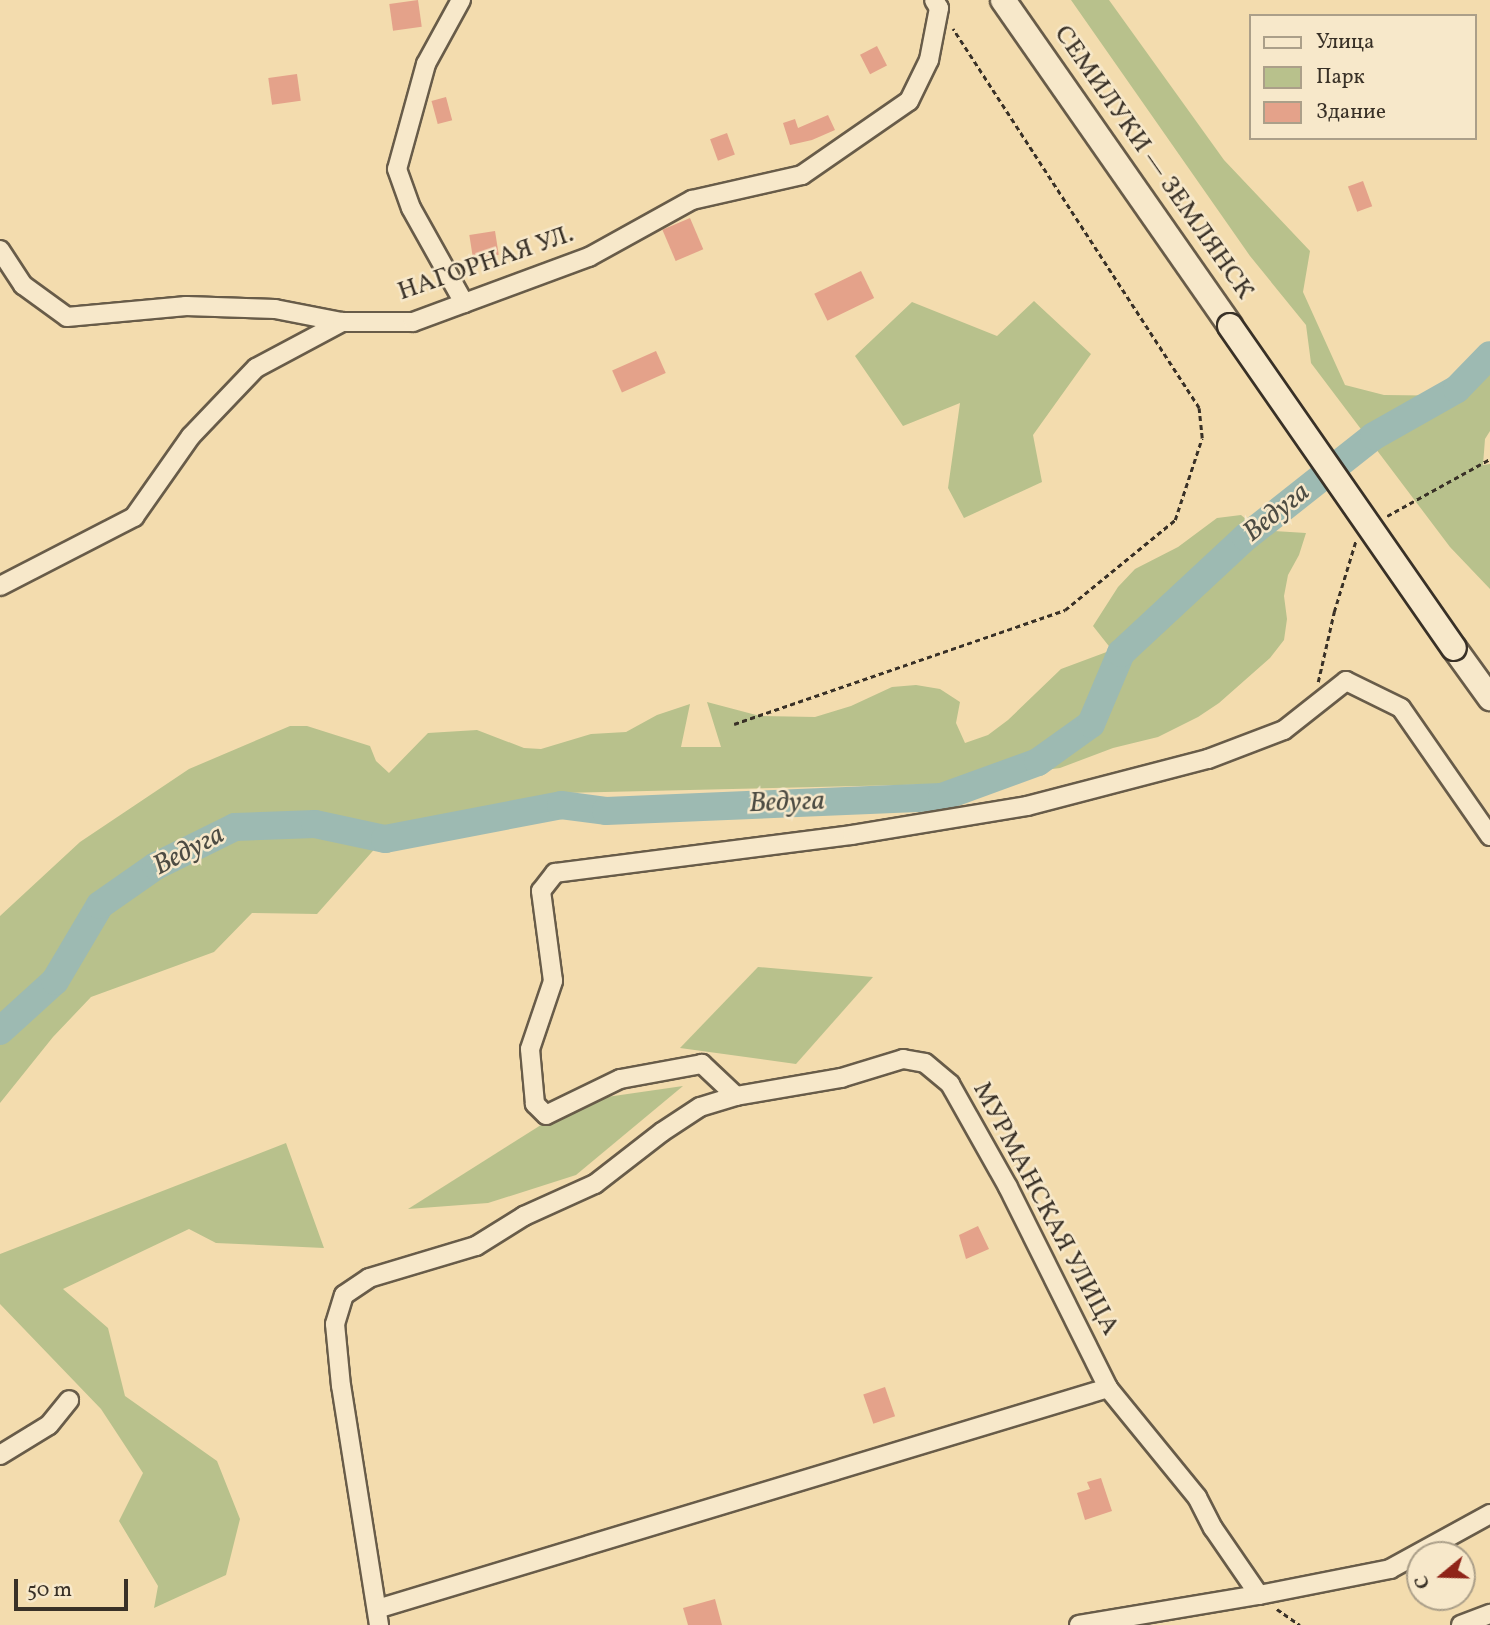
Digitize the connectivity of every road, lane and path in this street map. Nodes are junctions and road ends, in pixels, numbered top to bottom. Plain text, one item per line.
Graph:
1 (461, 0) edge
2 (1003, 0) edge
3 (937, 4) edge
4 (0, 250) edge
5 (464, 303) junction
6 (342, 322) junction
7 (0, 586) edge
8 (1490, 698) edge
9 (734, 724) dead end
10 (1490, 836) edge
11 (736, 1096) junction
12 (1108, 1388) junction
13 (69, 1400) dead end
14 (0, 1455) edge
15 (1490, 1514) edge
16 (1259, 1595) junction
17 (1490, 1614) edge
18 (378, 1617) edge
19 (1079, 1625) edge
20 (1300, 1625) edge
21 (1461, 1625) edge

1 - 5 street
2 - 8 main road, СЕМИЛУКИ — ЗЕМЛЯНСК, bridge
3 - 5 street, НАГОРНАЯ УЛ.
3 - 9 path
4 - 6 street
5 - 6 street, НАГОРНАЯ УЛ.
6 - 7 street, НАГОРНАЯ УЛ.
10 - 11 street
11 - 12 street, МУРМАНСКАЯ УЛИЦА
11 - 18 street, МУРМАНСКАЯ УЛИЦА
12 - 16 street, МУРМАНСКАЯ УЛИЦА
12 - 18 street
13 - 14 street
15 - 16 street
16 - 19 street
16 - 20 path
17 - 21 street

